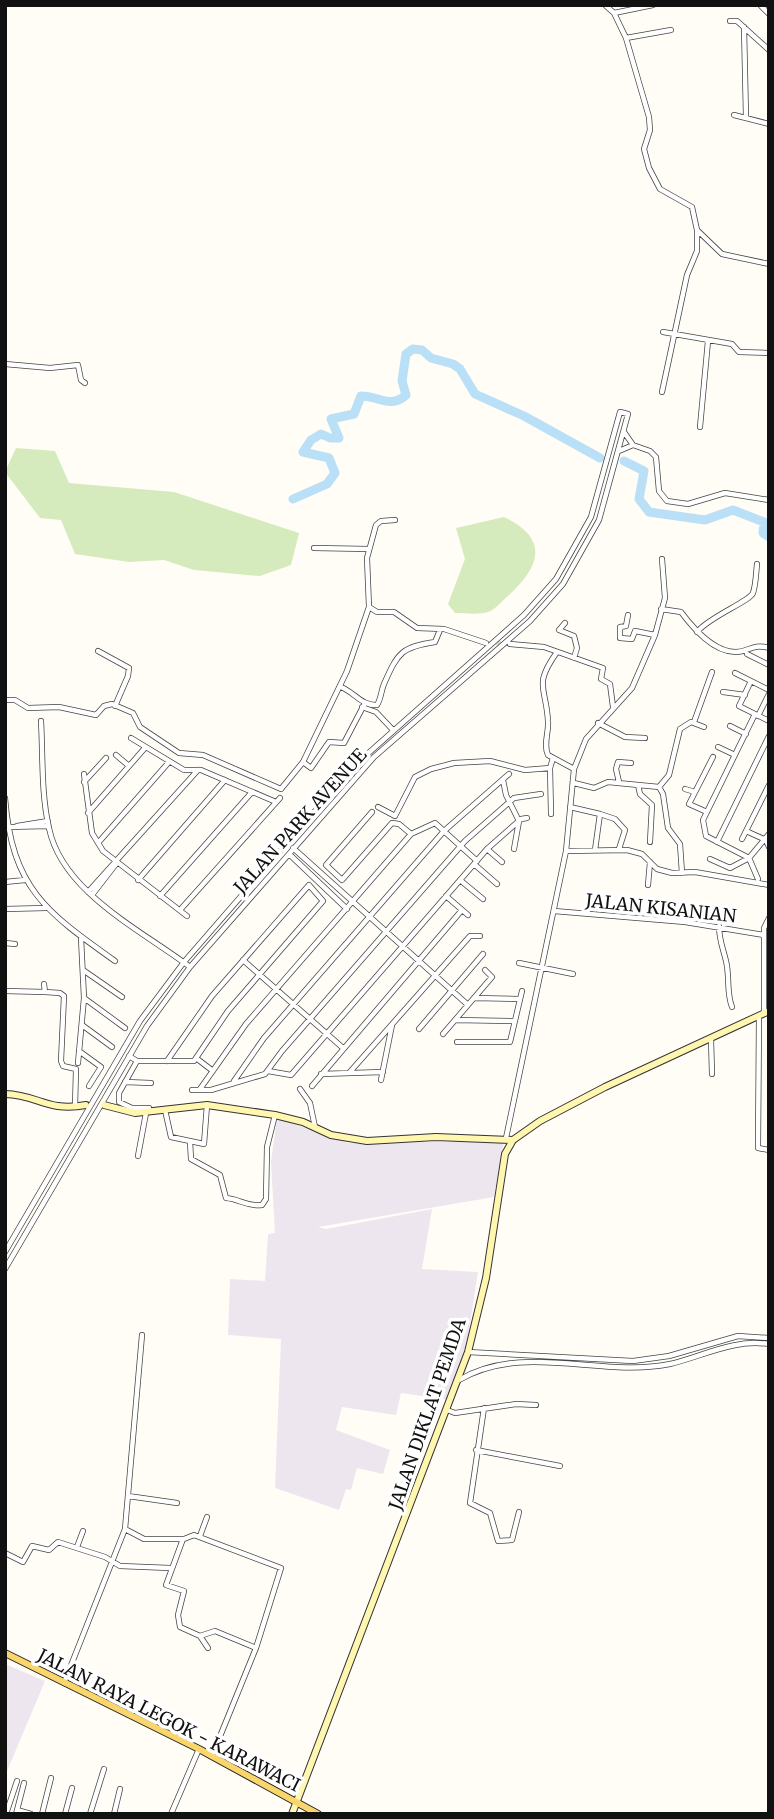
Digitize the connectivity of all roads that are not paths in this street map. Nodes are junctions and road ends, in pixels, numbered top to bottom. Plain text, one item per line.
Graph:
1 (605, 5) edge
2 (653, 5) edge
3 (760, 5) edge
4 (614, 13) junction
5 (769, 14) edge
6 (730, 21) dead end
7 (744, 27) junction
8 (671, 30) dead end
9 (626, 38) junction
10 (769, 50) edge
11 (734, 115) dead end
12 (746, 117) junction
13 (769, 124) edge
14 (697, 230) junction
15 (769, 264) edge
16 (663, 331) dead end
17 (673, 334) junction
18 (708, 341) junction
19 (769, 353) edge
20 (5, 364) edge
21 (85, 383) dead end
22 (662, 392) dead end
23 (700, 427) dead end
24 (624, 432) junction
25 (633, 445) junction
26 (619, 451) junction
27 (769, 500) edge
28 (395, 520) dead end
29 (314, 548) dead end
30 (369, 549) junction
31 (662, 559) dead end
32 (568, 562) junction
33 (757, 564) dead end
34 (575, 566) junction
35 (369, 607) junction
36 (661, 609) junction
37 (628, 615) dead end
38 (565, 623) dead end
39 (440, 629) junction
40 (697, 632) junction
41 (655, 635) junction
42 (486, 643) tunnel mouth
43 (510, 644) tunnel mouth
44 (769, 648) edge
45 (98, 652) dead end
46 (557, 652) junction
47 (747, 654) dead end
48 (574, 658) junction
49 (769, 665) edge
50 (712, 671) dead end
51 (734, 673) dead end
52 (751, 681) junction
53 (341, 687) junction
54 (723, 692) dead end
55 (769, 692) edge
56 (745, 695) junction
57 (5, 700) edge
58 (363, 705) junction
59 (115, 706) junction
60 (613, 707) junction
61 (417, 708) junction
62 (423, 714) junction
63 (757, 715) junction
64 (41, 721) dead end
65 (769, 721) edge
66 (598, 723) junction
67 (694, 723) junction
68 (730, 726) dead end
69 (704, 727) dead end
70 (393, 730) junction
71 (746, 734) junction
72 (769, 736) edge
73 (131, 738) dead end
74 (645, 738) dead end
75 (718, 747) dead end
76 (144, 748) junction
77 (116, 755) dead end
78 (735, 755) junction
79 (713, 757) dead end
80 (106, 758) dead end
81 (553, 758) junction
82 (169, 762) junction
83 (303, 762) junction
84 (631, 764) dead end
85 (129, 766) junction
86 (550, 768) junction
87 (574, 769) junction
88 (198, 770) junction
89 (84, 774) dead end
90 (509, 774) dead end
91 (225, 780) junction
92 (503, 780) junction
93 (85, 782) junction
94 (619, 782) junction
95 (574, 783) junction
96 (638, 785) junction
97 (769, 785) edge
98 (659, 787) junction
99 (685, 789) dead end
100 (252, 792) junction
101 (695, 792) junction
102 (541, 794) dead end
103 (5, 798) edge
104 (510, 801) junction
105 (378, 807) dead end
106 (570, 807) junction
107 (372, 812) dead end
108 (88, 813) junction
109 (707, 813) junction
110 (312, 814) junction
111 (551, 814) dead end
112 (600, 814) junction
113 (527, 818) dead end
114 (318, 820) junction
115 (519, 821) junction
116 (48, 823) junction
117 (8, 827) junction
118 (444, 831) junction
119 (746, 831) junction
120 (411, 834) junction
121 (769, 834) edge
122 (742, 839) dead end
123 (766, 840) junction
124 (650, 842) dead end
125 (717, 842) junction
126 (98, 843) junction
127 (460, 846) junction
128 (769, 847) edge
129 (293, 848) junction
130 (487, 849) junction
131 (514, 849) dead end
132 (619, 849) junction
133 (566, 850) junction
134 (595, 850) junction
135 (289, 853) junction
136 (749, 858) junction
137 (710, 859) dead end
138 (650, 861) junction
139 (475, 862) junction
140 (502, 862) dead end
141 (116, 863) junction
142 (682, 873) junction
143 (758, 879) dead end
144 (25, 880) junction
145 (138, 880) junction
146 (460, 880) junction
147 (5, 882) edge
148 (497, 884) dead end
149 (648, 885) dead end
150 (769, 885) edge
151 (90, 893) junction
152 (160, 896) junction
153 (446, 896) junction
154 (483, 900) dead end
155 (352, 903) junction
156 (46, 908) junction
157 (5, 909) edge
158 (347, 909) junction
159 (180, 911) junction
160 (462, 911) junction
161 (554, 911) junction
162 (468, 915) dead end
163 (187, 916) dead end
164 (369, 918) junction
165 (769, 918) edge
166 (719, 926) junction
167 (385, 932) junction
168 (764, 935) junction
169 (480, 936) dead end
170 (81, 937) junction
171 (5, 943) edge
172 (15, 944) dead end
173 (402, 947) junction
174 (483, 954) dead end
175 (243, 960) junction
176 (115, 961) dead end
177 (418, 961) junction
178 (184, 962) junction
179 (519, 963) dead end
180 (190, 967) junction
181 (542, 968) junction
182 (83, 970) junction
183 (485, 970) dead end
184 (573, 974) dead end
185 (260, 975) junction
186 (435, 976) junction
187 (44, 984) dead end
188 (276, 989) junction
189 (452, 990) junction
190 (5, 991) edge
191 (522, 991) dead end
192 (45, 992) junction
193 (122, 997) dead end
194 (84, 998) junction
195 (474, 998) junction
196 (520, 999) junction
197 (293, 1004) junction
198 (468, 1005) junction
199 (733, 1007) dead end
200 (764, 1014) edge
201 (310, 1019) junction
202 (455, 1020) junction
203 (140, 1021) junction
204 (515, 1021) junction
205 (81, 1024) junction
206 (392, 1025) junction
207 (146, 1026) junction
208 (125, 1028) dead end
209 (419, 1029) dead end
210 (327, 1033) junction
211 (443, 1034) dead end
212 (711, 1039) junction
213 (457, 1042) dead end
214 (112, 1047) dead end
215 (343, 1048) junction
216 (79, 1051) junction
217 (760, 1052) junction
218 (769, 1052) edge
219 (129, 1056) junction
220 (196, 1058) junction
221 (137, 1061) junction
222 (167, 1061) junction
223 (78, 1063) dead end
224 (213, 1071) junction
225 (268, 1071) junction
226 (383, 1072) junction
227 (349, 1073) junction
228 (320, 1074) junction
229 (712, 1074) dead end
230 (381, 1080) dead end
231 (125, 1082) junction
232 (234, 1082) junction
233 (150, 1083) dead end
234 (89, 1086) dead end
235 (312, 1086) dead end
236 (300, 1089) dead end
237 (192, 1090) dead end
238 (200, 1090) junction
239 (5, 1094) edge
240 (86, 1105) dead end
241 (104, 1105) dead end
242 (207, 1105) junction
243 (75, 1107) junction
244 (147, 1110) junction
245 (166, 1110) junction
246 (275, 1115) junction
247 (315, 1128) junction
248 (510, 1139) junction
249 (190, 1142) junction
250 (769, 1150) edge
251 (138, 1156) dead end
252 (5, 1252) edge
253 (5, 1269) edge
254 (142, 1335) dead end
255 (769, 1338) edge
256 (769, 1344) edge
257 (468, 1352) junction
258 (459, 1380) junction
259 (536, 1405) dead end
260 (484, 1408) junction
261 (447, 1410) junction
262 (476, 1450) junction
263 (560, 1466) dead end
264 (128, 1496) junction
265 (177, 1503) dead end
266 (519, 1512) dead end
267 (208, 1517) dead end
268 (125, 1529) junction
269 (83, 1531) dead end
270 (200, 1536) junction
271 (184, 1539) junction
272 (77, 1547) junction
273 (5, 1553) edge
274 (111, 1561) junction
275 (170, 1568) junction
276 (200, 1636) junction
277 (208, 1648) dead end
278 (256, 1648) junction
279 (5, 1653) edge
280 (64, 1683) junction
281 (199, 1749) junction
282 (212, 1757) junction
283 (104, 1769) dead end
284 (51, 1778) dead end
285 (17, 1781) dead end
286 (23, 1783) dead end
287 (72, 1788) dead end
288 (120, 1789) dead end
289 (297, 1801) junction
290 (16, 1812) edge
291 (6, 1814) edge
292 (31, 1814) edge
293 (42, 1814) edge
294 (65, 1814) edge
295 (90, 1814) edge
296 (114, 1814) edge
297 (171, 1814) edge
298 (292, 1814) edge
299 (318, 1814) edge

1 - 4 street
2 - 4 street
3 - 5 street
4 - 9 street
6 - 7 street
7 - 10 street
7 - 12 street
8 - 9 street
9 - 14 street
11 - 12 street
12 - 13 street
14 - 15 street
14 - 17 street
16 - 17 street
17 - 18 street
17 - 22 street
18 - 19 street
18 - 23 street
20 - 21 street
24 - 25 street
24 - 26 street, JALAN PARK AVENUE
24 - 32 street, JALAN PARK AVENUE
25 - 26 street
25 - 27 street
26 - 34 street, JALAN PARK AVENUE
28 - 30 street
29 - 30 street
30 - 35 street
31 - 36 street
32 - 34 street
32 - 61 street, JALAN PARK AVENUE
33 - 40 street
34 - 62 street, JALAN PARK AVENUE
35 - 39 street
35 - 53 street
36 - 40 street
36 - 41 street
37 - 41 street
38 - 48 street
39 - 42 street
39 - 58 street
40 - 44 street
41 - 60 street
43 - 46 street
45 - 59 street
46 - 48 street
46 - 81 street
47 - 49 street
48 - 60 street
50 - 67 street
51 - 52 street
52 - 55 street
52 - 56 street
53 - 58 street
53 - 83 street
54 - 56 street
55 - 63 street
56 - 63 street
57 - 59 street
58 - 70 street
58 - 83 street
59 - 83 street
60 - 66 street
61 - 62 street
61 - 70 street, JALAN PARK AVENUE
62 - 114 street, JALAN PARK AVENUE
63 - 65 street
63 - 71 street
64 - 116 street
66 - 74 street
66 - 87 street
67 - 69 street
67 - 98 street
68 - 71 street
70 - 110 street, JALAN PARK AVENUE
71 - 78 street
72 - 125 street
73 - 76 street
75 - 78 street
76 - 82 street
76 - 85 street
77 - 85 street
78 - 109 street
79 - 101 street
80 - 93 street
81 - 86 street
81 - 87 street
82 - 88 street
82 - 126 street
84 - 94 street
85 - 108 street
86 - 105 street
86 - 111 street
87 - 95 street
88 - 91 street
88 - 141 street
89 - 93 street
90 - 92 street
91 - 100 street
91 - 145 street
92 - 104 street
92 - 118 street
93 - 108 street
94 - 95 street
94 - 96 street
95 - 106 street
96 - 98 street
96 - 124 street
97 - 119 street
98 - 142 street
99 - 101 street
100 - 152 street
100 - 159 street
101 - 109 street
102 - 104 street
103 - 117 street
104 - 115 street
104 - 127 street
106 - 112 street
106 - 133 street
107 - 120 street
108 - 126 street
109 - 125 street
110 - 114 street
110 - 178 street, JALAN PARK AVENUE
112 - 132 street
112 - 134 street
113 - 115 street
114 - 129 street, JALAN PARK AVENUE
115 - 130 street
115 - 131 street
116 - 117 street
116 - 151 street
117 - 144 street
118 - 120 street
118 - 127 street
118 - 164 street
119 - 122 street
119 - 123 street
120 - 155 street
121 - 123 street
123 - 128 street
123 - 136 street
125 - 136 street
126 - 141 street
127 - 139 street
127 - 167 street
129 - 135 street, JALAN PARK AVENUE
129 - 155 street
130 - 139 street
130 - 140 street
132 - 134 street
132 - 138 street
133 - 134 street
133 - 161 street
135 - 158 street
135 - 180 street, JALAN PARK AVENUE
136 - 137 street
136 - 143 street
138 - 142 street
138 - 149 street
139 - 146 street
139 - 148 street
141 - 145 street
141 - 151 street
142 - 150 street
144 - 147 street
144 - 156 street
145 - 152 street
146 - 153 street
146 - 154 street
151 - 178 street
152 - 159 street
153 - 160 street
153 - 173 street
155 - 158 street
155 - 164 street
156 - 157 street
156 - 170 street
158 - 188 street
159 - 163 street
160 - 162 street
160 - 177 street
161 - 166 street, JALAN KISANIAN
161 - 181 street
164 - 167 street
164 - 197 street
165 - 168 street
166 - 168 street, JALAN KISANIAN
166 - 199 street
167 - 173 street
167 - 201 street
168 - 200 street
169 - 186 street
170 - 176 street
170 - 182 street
171 - 172 street
173 - 177 street
173 - 210 street
174 - 189 street
175 - 185 street
175 - 185 street
175 - 222 street
177 - 186 street
177 - 215 street
178 - 180 street
178 - 203 street, JALAN PARK AVENUE
179 - 181 street
180 - 207 street, JALAN PARK AVENUE
181 - 184 street
181 - 248 street
182 - 193 street
182 - 194 street
183 - 195 street
185 - 188 street
185 - 220 street
186 - 189 street
186 - 206 street
187 - 192 street
188 - 197 street
188 - 224 street
189 - 198 street
189 - 209 street
190 - 192 street
191 - 196 street
192 - 243 street
194 - 205 street
194 - 208 street
195 - 196 street
195 - 198 street
196 - 204 street
197 - 201 street
197 - 232 street
198 - 202 street
200 - 212 street
200 - 217 street
201 - 210 street
201 - 225 street
202 - 204 street
202 - 211 street
203 - 207 street
203 - 252 street, JALAN PARK AVENUE
204 - 213 street
205 - 214 street
205 - 216 street
206 - 226 street
206 - 227 street
207 - 219 street, JALAN PARK AVENUE
210 - 215 street
210 - 225 street
212 - 229 street
212 - 248 street
215 - 228 street
216 - 223 street
216 - 234 street
217 - 218 street
217 - 250 street
219 - 221 street
219 - 253 street, JALAN PARK AVENUE
220 - 222 street
220 - 224 street
221 - 222 street
221 - 231 street
224 - 238 street
225 - 232 street
226 - 227 street
226 - 230 street
227 - 228 street
228 - 235 street
231 - 233 street
231 - 244 street
232 - 238 street
236 - 247 street
237 - 238 street
239 - 243 street
240 - 243 street
241 - 244 street
242 - 245 street
242 - 246 street
242 - 249 street
244 - 245 street
244 - 251 street
245 - 249 street
246 - 247 street
246 - 249 street
247 - 248 street
248 - 257 street, JALAN DIKLAT PEMDA
254 - 264 street
255 - 257 street
256 - 258 street
257 - 258 street, JALAN DIKLAT PEMDA
258 - 261 street, JALAN DIKLAT PEMDA
259 - 260 street
260 - 261 street
260 - 262 street
261 - 289 street, JALAN DIKLAT PEMDA
262 - 263 street
262 - 266 street
264 - 265 street
264 - 268 street
267 - 270 street
268 - 271 street
268 - 274 street
269 - 272 street
270 - 271 street
270 - 278 street
271 - 275 street
272 - 273 street
272 - 274 street
274 - 275 street
274 - 280 street
275 - 276 street
276 - 277 street
276 - 278 street
278 - 282 street
279 - 280 main road, JALAN RAYA LEGOK - KARAWACI
280 - 281 main road, JALAN RAYA LEGOK - KARAWACI
281 - 282 main road, JALAN RAYA LEGOK - KARAWACI
281 - 297 street
282 - 289 main road, JALAN RAYA LEGOK - KARAWACI
283 - 295 street
284 - 293 street
285 - 291 street
286 - 290 street
287 - 294 street
288 - 296 street
289 - 298 street, JALAN DIKLAT PEMDA
289 - 299 main road, JALAN RAYA LEGOK - KARAWACI
290 - 292 street

